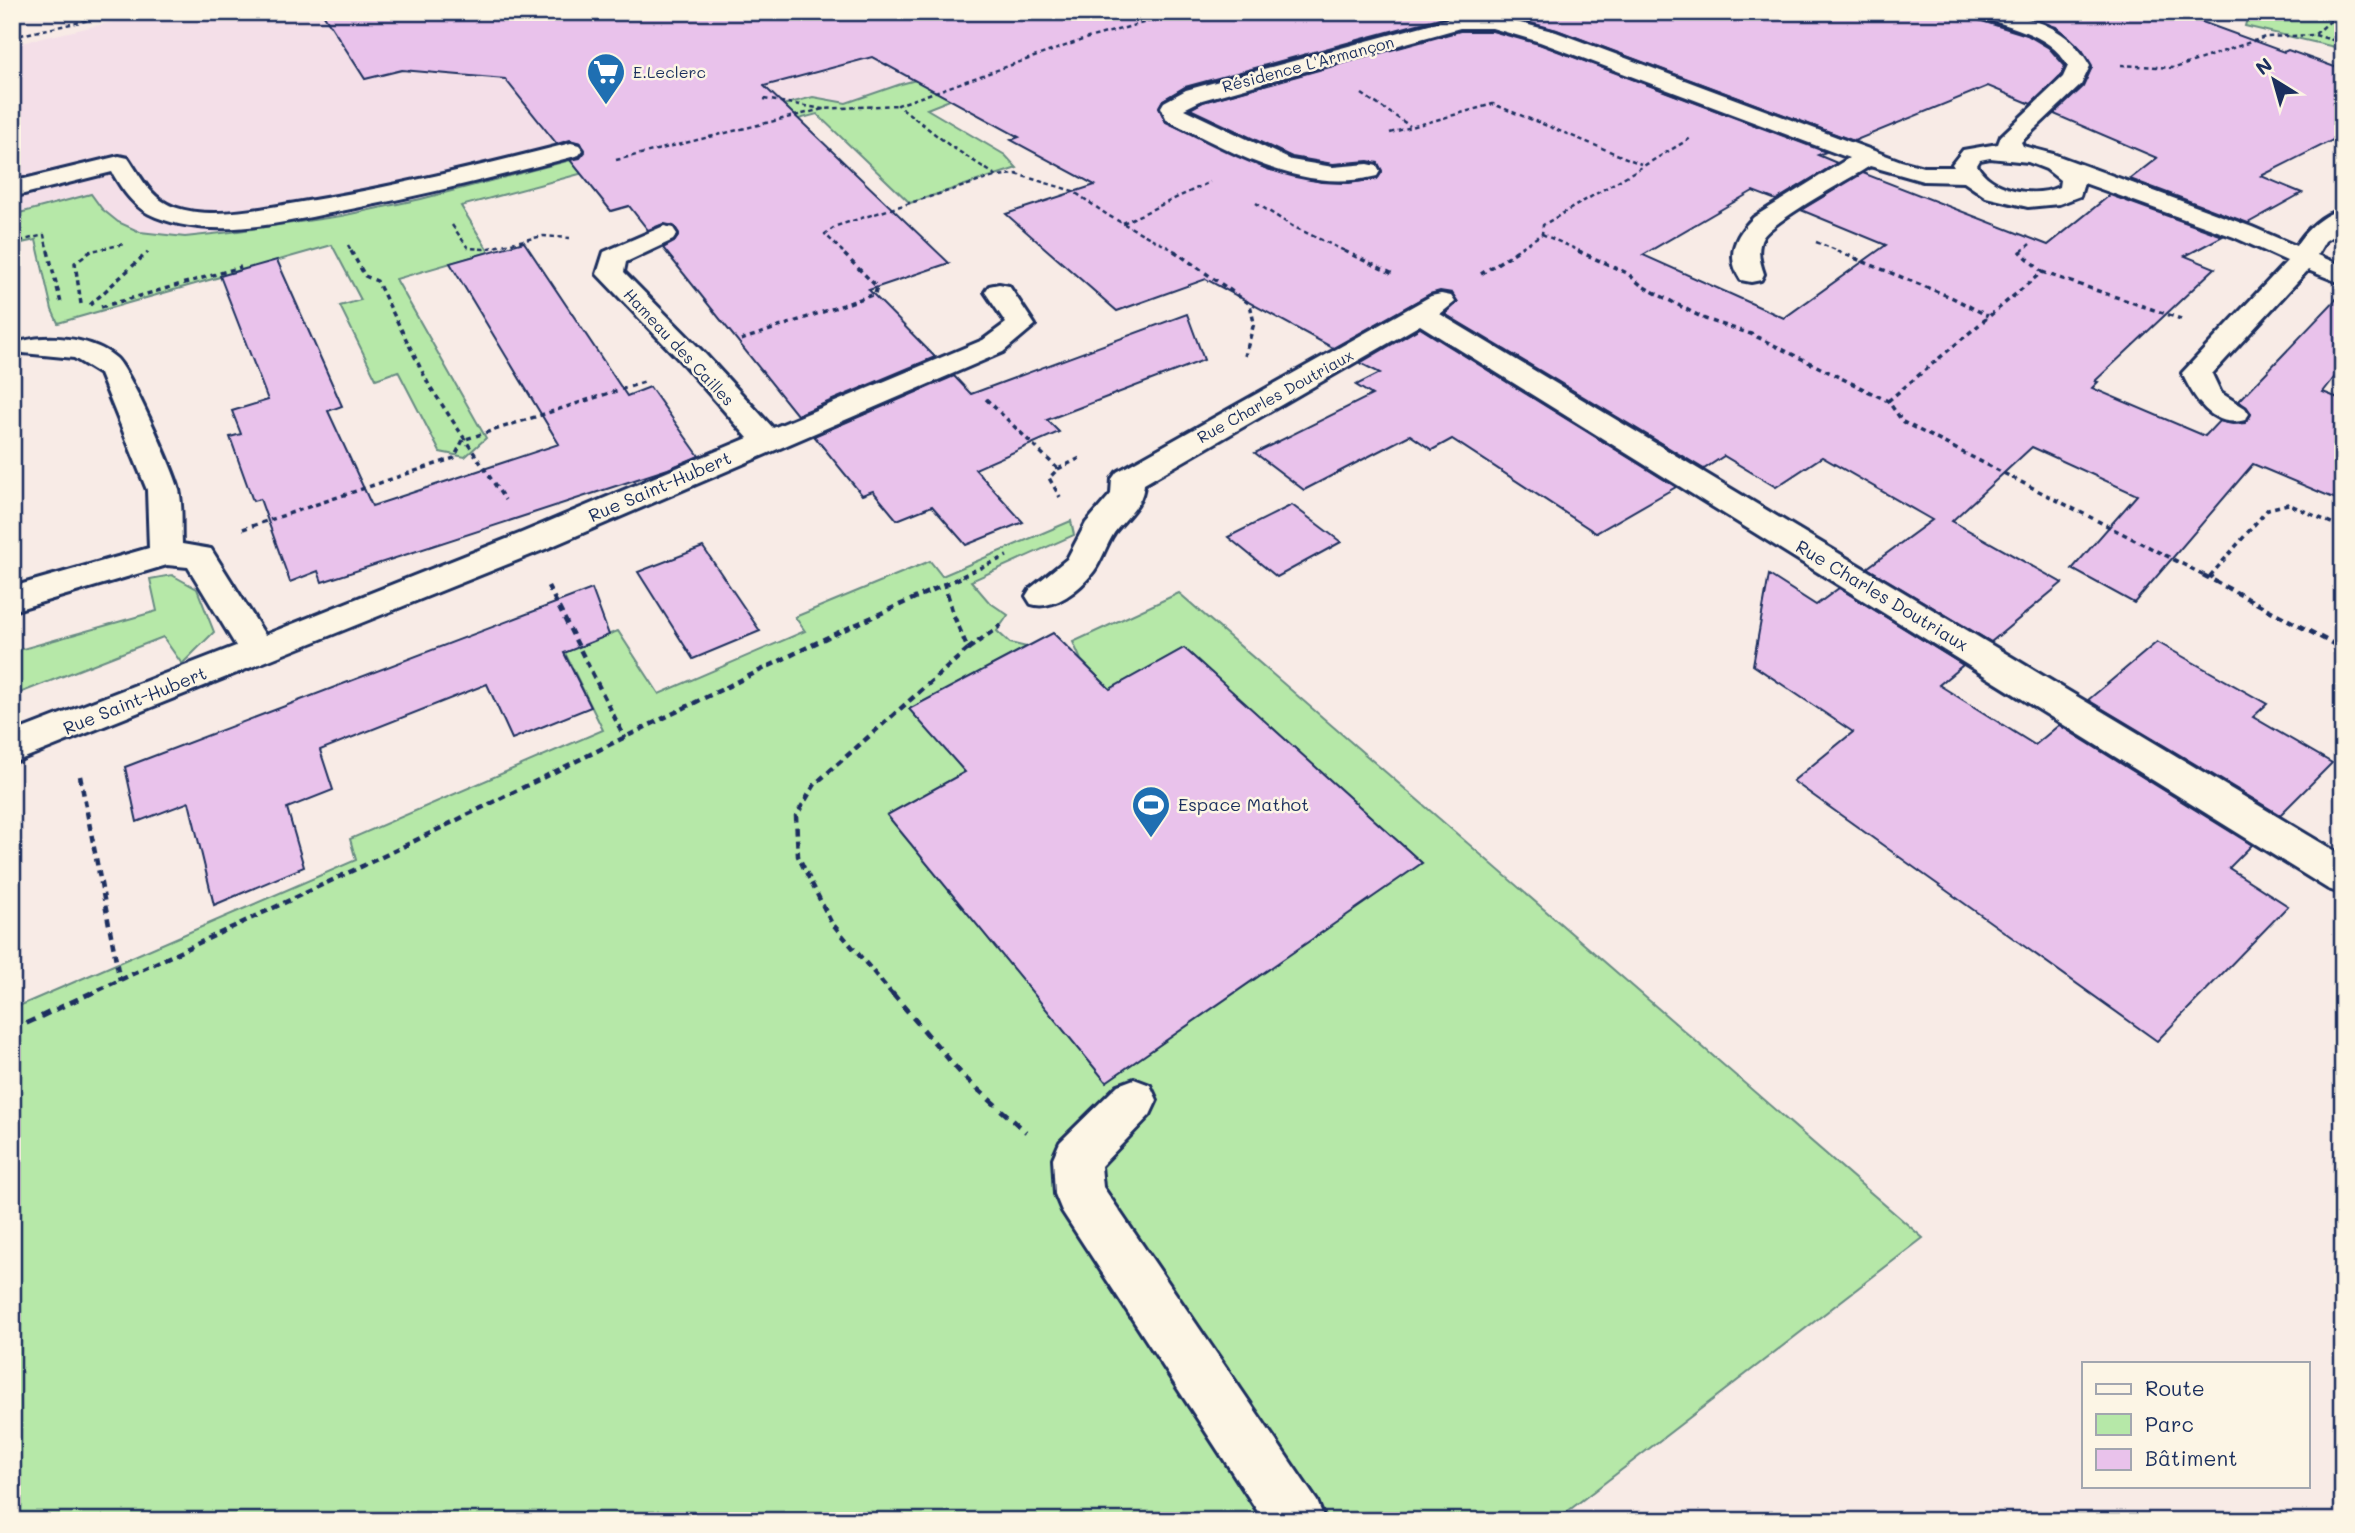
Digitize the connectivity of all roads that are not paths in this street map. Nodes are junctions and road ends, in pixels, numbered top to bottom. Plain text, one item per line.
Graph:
1 (1983, 12) edge
2 (571, 150) dead end
3 (2013, 151) junction
4 (1867, 157) junction
5 (2056, 165) junction
6 (1368, 171) dead end
7 (1968, 175) junction
8 (12, 190) edge
9 (2056, 197) junction
10 (2175, 208) junction
11 (2343, 216) edge
12 (664, 234) dead end
13 (2301, 258) junction
14 (1751, 274) dead end
15 (2343, 276) edge
16 (999, 292) dead end
17 (33, 347) dead end
18 (2234, 414) dead end
19 (768, 441) junction
20 (177, 555) junction
21 (1043, 596) dead end
22 (12, 599) edge
23 (257, 652) junction
24 (12, 749) edge
25 (2343, 877) edge
26 (1134, 1100) dead end
27 (1297, 1521) edge

1 - 3 street
2 - 8 street
3 - 5 street
3 - 7 street
4 - 6 street, Résidence L'Armançon
4 - 7 street, Résidence L'Armançon
4 - 14 street
5 - 9 street
5 - 10 street
7 - 9 street
9 - 10 street
10 - 13 street
11 - 13 street
12 - 19 street, Hameau des Cailles
13 - 15 street
13 - 18 street
16 - 19 street, Rue Saint-Hubert
17 - 20 street
19 - 23 street, Rue Saint-Hubert
20 - 22 street
20 - 23 street
21 - 25 street, Rue Charles Doutriaux
23 - 24 street, Rue Saint-Hubert
26 - 27 street

